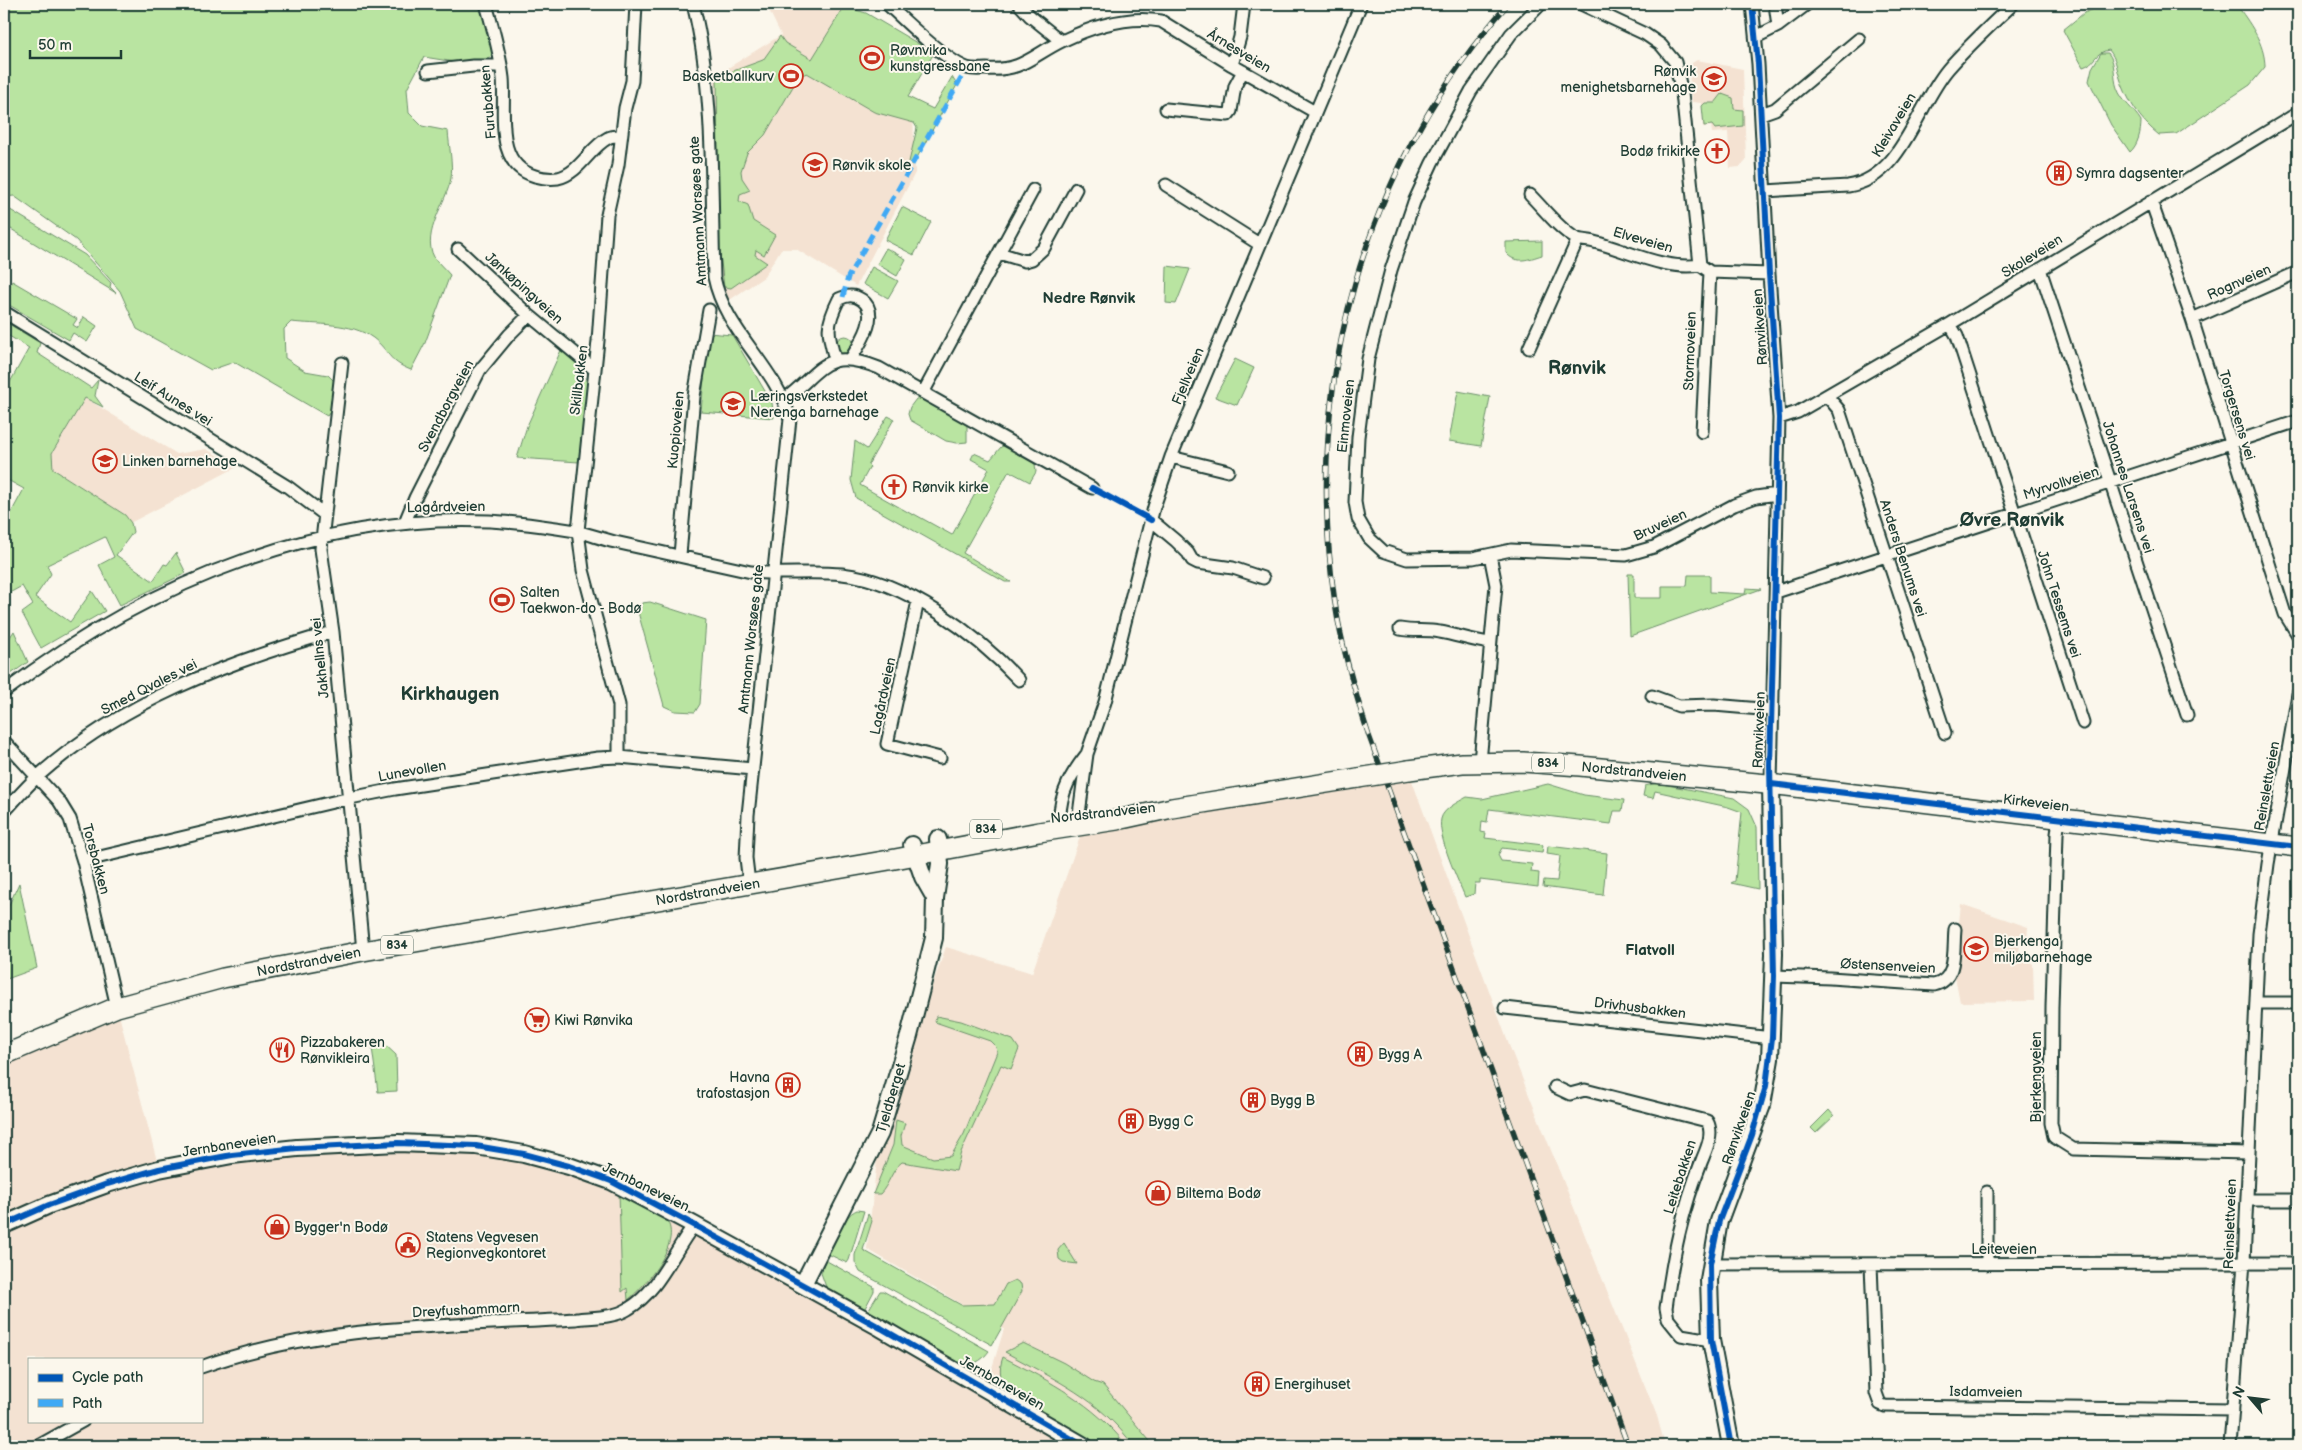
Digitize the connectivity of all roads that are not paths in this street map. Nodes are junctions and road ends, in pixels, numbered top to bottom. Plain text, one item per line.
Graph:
1 (486, 4) edge
2 (636, 4) edge
3 (693, 4) edge
4 (887, 4) edge
5 (1020, 4) edge
6 (1244, 4) edge
7 (1361, 4) edge
8 (1541, 4) edge
9 (1581, 4) edge
10 (1752, 4) edge
11 (1775, 4) edge
12 (1807, 4) edge
13 (2013, 4) edge
14 (1778, 26) junction
15 (1756, 37) junction
16 (1859, 39) dead end
17 (1061, 42) junction
18 (1232, 65) junction
19 (501, 66) junction
20 (428, 71) dead end
21 (1243, 71) junction
22 (1166, 109) dead end
23 (1315, 112) junction
24 (2298, 112) edge
25 (1761, 114) junction
26 (620, 136) junction
27 (1166, 185) dead end
28 (1076, 189) dead end
29 (1033, 190) dead end
30 (1765, 190) junction
31 (1530, 195) dead end
32 (2151, 201) junction
33 (1578, 239) junction
34 (1259, 244) junction
35 (458, 249) dead end
36 (999, 253) junction
37 (1700, 265) junction
38 (2040, 269) junction
39 (1710, 272) junction
40 (2298, 272) edge
41 (1769, 274) junction
42 (709, 310) dead end
43 (4, 312) edge
44 (530, 315) junction
45 (2192, 319) junction
46 (1950, 324) junction
47 (1529, 348) dead end
48 (835, 359) junction
49 (850, 360) junction
50 (342, 363) dead end
51 (594, 369) junction
52 (923, 393) junction
53 (1827, 396) junction
54 (785, 399) junction
55 (1779, 418) junction
56 (2298, 421) edge
57 (1702, 432) dead end
58 (2230, 443) junction
59 (1171, 457) junction
60 (1228, 471) dead end
61 (2111, 483) junction
62 (1092, 488) dead end
63 (1777, 494) junction
64 (2014, 514) junction
65 (325, 515) junction
66 (1151, 520) junction
67 (406, 522) junction
68 (578, 531) junction
69 (323, 536) junction
70 (680, 555) junction
71 (1490, 555) junction
72 (1886, 555) junction
73 (773, 574) junction
74 (1263, 578) dead end
75 (1776, 592) junction
76 (918, 601) junction
77 (1400, 629) dead end
78 (333, 632) junction
79 (2298, 635) edge
80 (1490, 643) junction
81 (1019, 680) dead end
82 (4, 692) edge
83 (2298, 694) edge
84 (1652, 696) dead end
85 (1772, 710) junction
86 (2187, 715) dead end
87 (2083, 723) dead end
88 (1945, 733) dead end
89 (4, 741) edge
90 (1087, 754) junction
91 (619, 756) junction
92 (940, 758) dead end
93 (1480, 762) junction
94 (752, 769) junction
95 (37, 777) junction
96 (1771, 784) junction
97 (350, 798) junction
98 (4, 812) edge
99 (1070, 819) junction
100 (2059, 819) junction
101 (2271, 844) junction
102 (939, 845) junction
103 (2298, 847) edge
104 (913, 850) junction
105 (83, 861) junction
106 (749, 883) junction
107 (935, 898) junction
108 (1955, 929) dead end
109 (363, 951) junction
110 (1774, 976) junction
111 (2257, 1003) junction
112 (2298, 1004) edge
113 (117, 1007) junction
114 (1505, 1008) dead end
115 (1772, 1038) junction
116 (4, 1055) edge
117 (1556, 1088) dead end
118 (2248, 1153) junction
119 (1987, 1192) dead end
120 (2246, 1200) junction
121 (2298, 1200) edge
122 (4, 1224) edge
123 (694, 1224) junction
124 (2244, 1262) junction
125 (2298, 1263) edge
126 (1710, 1264) junction
127 (1871, 1264) junction
128 (1987, 1264) junction
129 (803, 1284) junction
130 (1711, 1340) junction
131 (202, 1367) edge
132 (2232, 1410) junction
133 (81, 1422) edge
134 (1078, 1444) edge
135 (38, 1446) edge
136 (1731, 1446) edge
137 (2230, 1446) edge

1 - 19 street, Furubakken
2 - 26 street, Skillbakken
3 - 54 street, Amtmann Worsøes gate
4 - 17 street, Årnesveien
5 - 17 street
6 - 18 street
7 - 23 street, Fjellveien
8 - 71 street, Einmoveien
9 - 37 street
10 - 15 street, Rønvikveien
11 - 14 street
12 - 14 street
13 - 30 street, Kleivaveien
14 - 15 street
15 - 25 street, Rønvikveien
16 - 25 street
17 - 18 street, Årnesveien
18 - 21 street, Årnesveien
19 - 20 street
19 - 26 street, Furubakken
21 - 22 street
21 - 23 street, Årnesveien
23 - 34 street, Fjellveien
24 - 32 street, Skoleveien
25 - 30 street, Rønvikveien
26 - 51 street, Skillbakken
27 - 34 street
28 - 36 street
29 - 36 street
30 - 41 street, Rønvikveien
31 - 33 street, Elveveien
32 - 38 street, Skoleveien
32 - 45 street, Torgersens vei
33 - 37 street, Elveveien
33 - 47 street
34 - 59 street, Fjellveien
35 - 44 street, Jønkøpingveien
36 - 52 street
37 - 39 street
38 - 46 street, Skoleveien
38 - 61 street, Johannes Larsens vei
39 - 41 street
39 - 57 street, Stormoveien
40 - 45 street, Rognveien
41 - 55 street, Rønvikveien
42 - 70 street, Kuopioveien
43 - 65 street, Leif Aunes vei
44 - 51 street, Jønkøpingveien
44 - 67 street, Svendborgveien
45 - 58 street, Torgersens vei
46 - 53 street, Skoleveien
46 - 64 street, John Tessems vei
48 - 49 street
48 - 49 street
48 - 54 street
49 - 52 street
50 - 65 street, Jakhellns vei
51 - 68 street, Skillbakken
52 - 62 street
53 - 55 street, Skoleveien
53 - 72 street, Anders Benums vei
54 - 73 street, Amtmann Worsøes gate
55 - 63 street, Rønvikveien
56 - 58 street, Myrvollveien
58 - 61 street, Myrvollveien
58 - 79 street, Torgersens vei
59 - 60 street
59 - 66 street, Fjellveien
61 - 64 street, Myrvollveien
61 - 86 street, Johannes Larsens vei
63 - 71 street, Bruveien
63 - 75 street, Rønvikveien
64 - 72 street, Myrvollveien
64 - 87 street, John Tessems vei
65 - 69 street, Jakhellns vei
66 - 74 street
66 - 90 street, Fjellveien
67 - 68 street, Lagårdveien
67 - 69 street, Lagårdveien
68 - 70 street, Lagårdveien
68 - 91 street, Skillbakken
69 - 78 street, Jakhellns vei
69 - 82 street, Lagårdveien
70 - 73 street, Lagårdveien
71 - 80 street
72 - 75 street, Myrvollveien
72 - 88 street, Anders Benums vei
73 - 76 street, Lagårdveien
73 - 94 street, Amtmann Worsøes gate
75 - 85 street, Rønvikveien
76 - 81 street, Lagårdveien
76 - 92 street, Lagårdveien
77 - 80 street
78 - 95 street, Smed Qvales vei
78 - 97 street, Jakhellns vei
80 - 93 street
83 - 101 street, Reinslettveien
84 - 85 street
85 - 96 street, Rønvikveien
89 - 95 street, Torsbakken
90 - 99 street, Fjellveien
90 - 99 street, Fjellveien
91 - 94 street, Lunevollen
91 - 97 street, Lunevollen
93 - 96 main road, Nordstrandveien / 834
93 - 99 main road, Nordstrandveien / 834, bridge
94 - 106 street, Amtmann Worsøes gate
95 - 98 street, Smed Qvales vei
95 - 105 street, Torsbakken
96 - 100 main road, Kirkeveien / 834
96 - 110 street, Rønvikveien
97 - 105 street, Lunevollen
97 - 109 street, Jakhellns vei
99 - 102 main road, Nordstrandveien / 834
100 - 101 main road, Kirkeveien / 834
100 - 118 street, Bjerkengveien
101 - 103 main road, Kirkeveien / 834
101 - 111 street, Reinslettveien
102 - 104 main road, Nordstrandveien / 834
102 - 107 street, Tjeldberget
104 - 106 main road, Nordstrandveien / 834
104 - 107 street
105 - 113 street, Torsbakken
106 - 109 main road, Nordstrandveien / 834
107 - 129 street, Tjeldberget
108 - 110 street, Østensenveien
109 - 113 main road, Nordstrandveien / 834
110 - 115 street, Rønvikveien
111 - 112 street
111 - 118 street, Reinslettveien
113 - 116 main road, Nordstrandveien / 834
114 - 115 street, Drivhusbakken
115 - 126 street, Rønvikveien
117 - 130 street, Leitebakken
118 - 120 street, Reinslettveien
119 - 128 street
120 - 121 street
120 - 124 street, Reinslettveien
122 - 123 street, Jernbaneveien
123 - 129 street, Jernbaneveien
123 - 131 street, Dreyfushammarn
124 - 125 street, Leiteveien
124 - 128 street, Leiteveien
124 - 132 street, Reinslettveien
126 - 127 street, Leiteveien
126 - 130 street, Rønvikveien
127 - 128 street, Leiteveien
127 - 132 street, Isdamveien
129 - 134 street, Jernbaneveien
130 - 136 street, Rønvikveien
132 - 137 street, Reinslettveien
133 - 135 street

